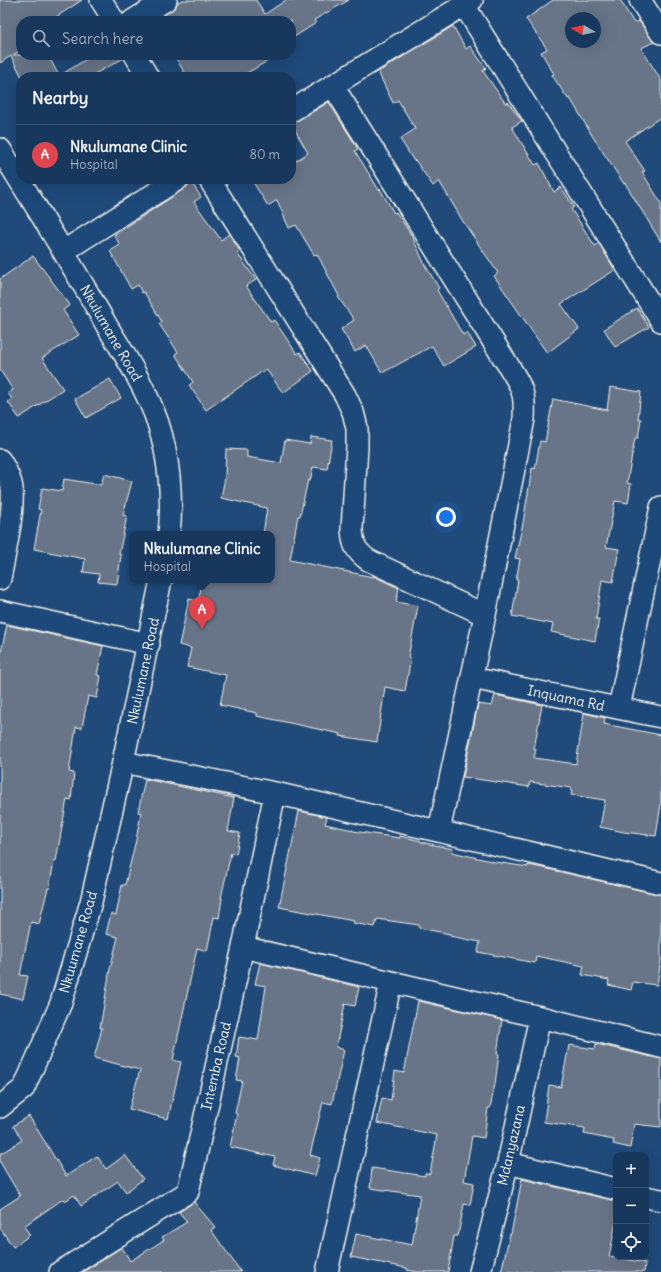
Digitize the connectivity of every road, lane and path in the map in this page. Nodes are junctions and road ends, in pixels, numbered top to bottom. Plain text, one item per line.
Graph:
1 (101, 0) edge
2 (166, 0) edge
3 (640, 0) edge
4 (468, 3) edge
5 (111, 16) edge
6 (140, 16) edge
7 (661, 33) edge
8 (138, 60) edge
9 (145, 72) edge
10 (333, 86) junction
11 (296, 108) edge
12 (0, 149) edge
13 (16, 174) edge
14 (22, 184) edge
15 (170, 184) edge
16 (212, 184) edge
17 (64, 251) junction
18 (661, 321) edge
19 (0, 460) edge
20 (661, 507) edge
21 (169, 531) edge
22 (0, 578) edge
23 (160, 583) edge
24 (0, 611) edge
25 (485, 615) junction
26 (149, 644) junction
27 (472, 678) junction
28 (619, 708) junction
29 (661, 717) edge
30 (123, 762) junction
31 (275, 793) junction
32 (439, 831) junction
33 (661, 883) edge
34 (243, 947) junction
35 (391, 982) junction
36 (540, 1017) junction
37 (661, 1047) edge
38 (0, 1107) edge
39 (508, 1162) junction
40 (613, 1188) edge
41 (649, 1197) edge
42 (661, 1200) edge
43 (60, 1272) edge
44 (327, 1272) edge
45 (480, 1272) edge

1 - 5 street
2 - 6 street
3 - 7 street
4 - 10 street
4 - 18 street
8 - 9 street
10 - 11 street
10 - 25 street
12 - 13 street, Nkulumane Road
14 - 17 street, Nkulumane Road
15 - 17 street
16 - 25 street
17 - 21 street, Nkulumane Road
19 - 22 street
20 - 28 street
23 - 26 street, Nkulumane Road
24 - 26 street
25 - 27 street
26 - 30 street, Nkulumane Road
27 - 28 street, Inquama Rd
27 - 32 street
28 - 29 street, Inquama Rd
30 - 31 street
30 - 38 street, Nkuumane Road
31 - 32 street
31 - 34 street, Intemba Road
32 - 33 street
34 - 35 street
34 - 43 street, Intemba Road
35 - 36 street
35 - 44 street
36 - 37 street
36 - 39 street, Mdanyazana
39 - 40 street
39 - 45 street, Mdanyazana
41 - 42 street

